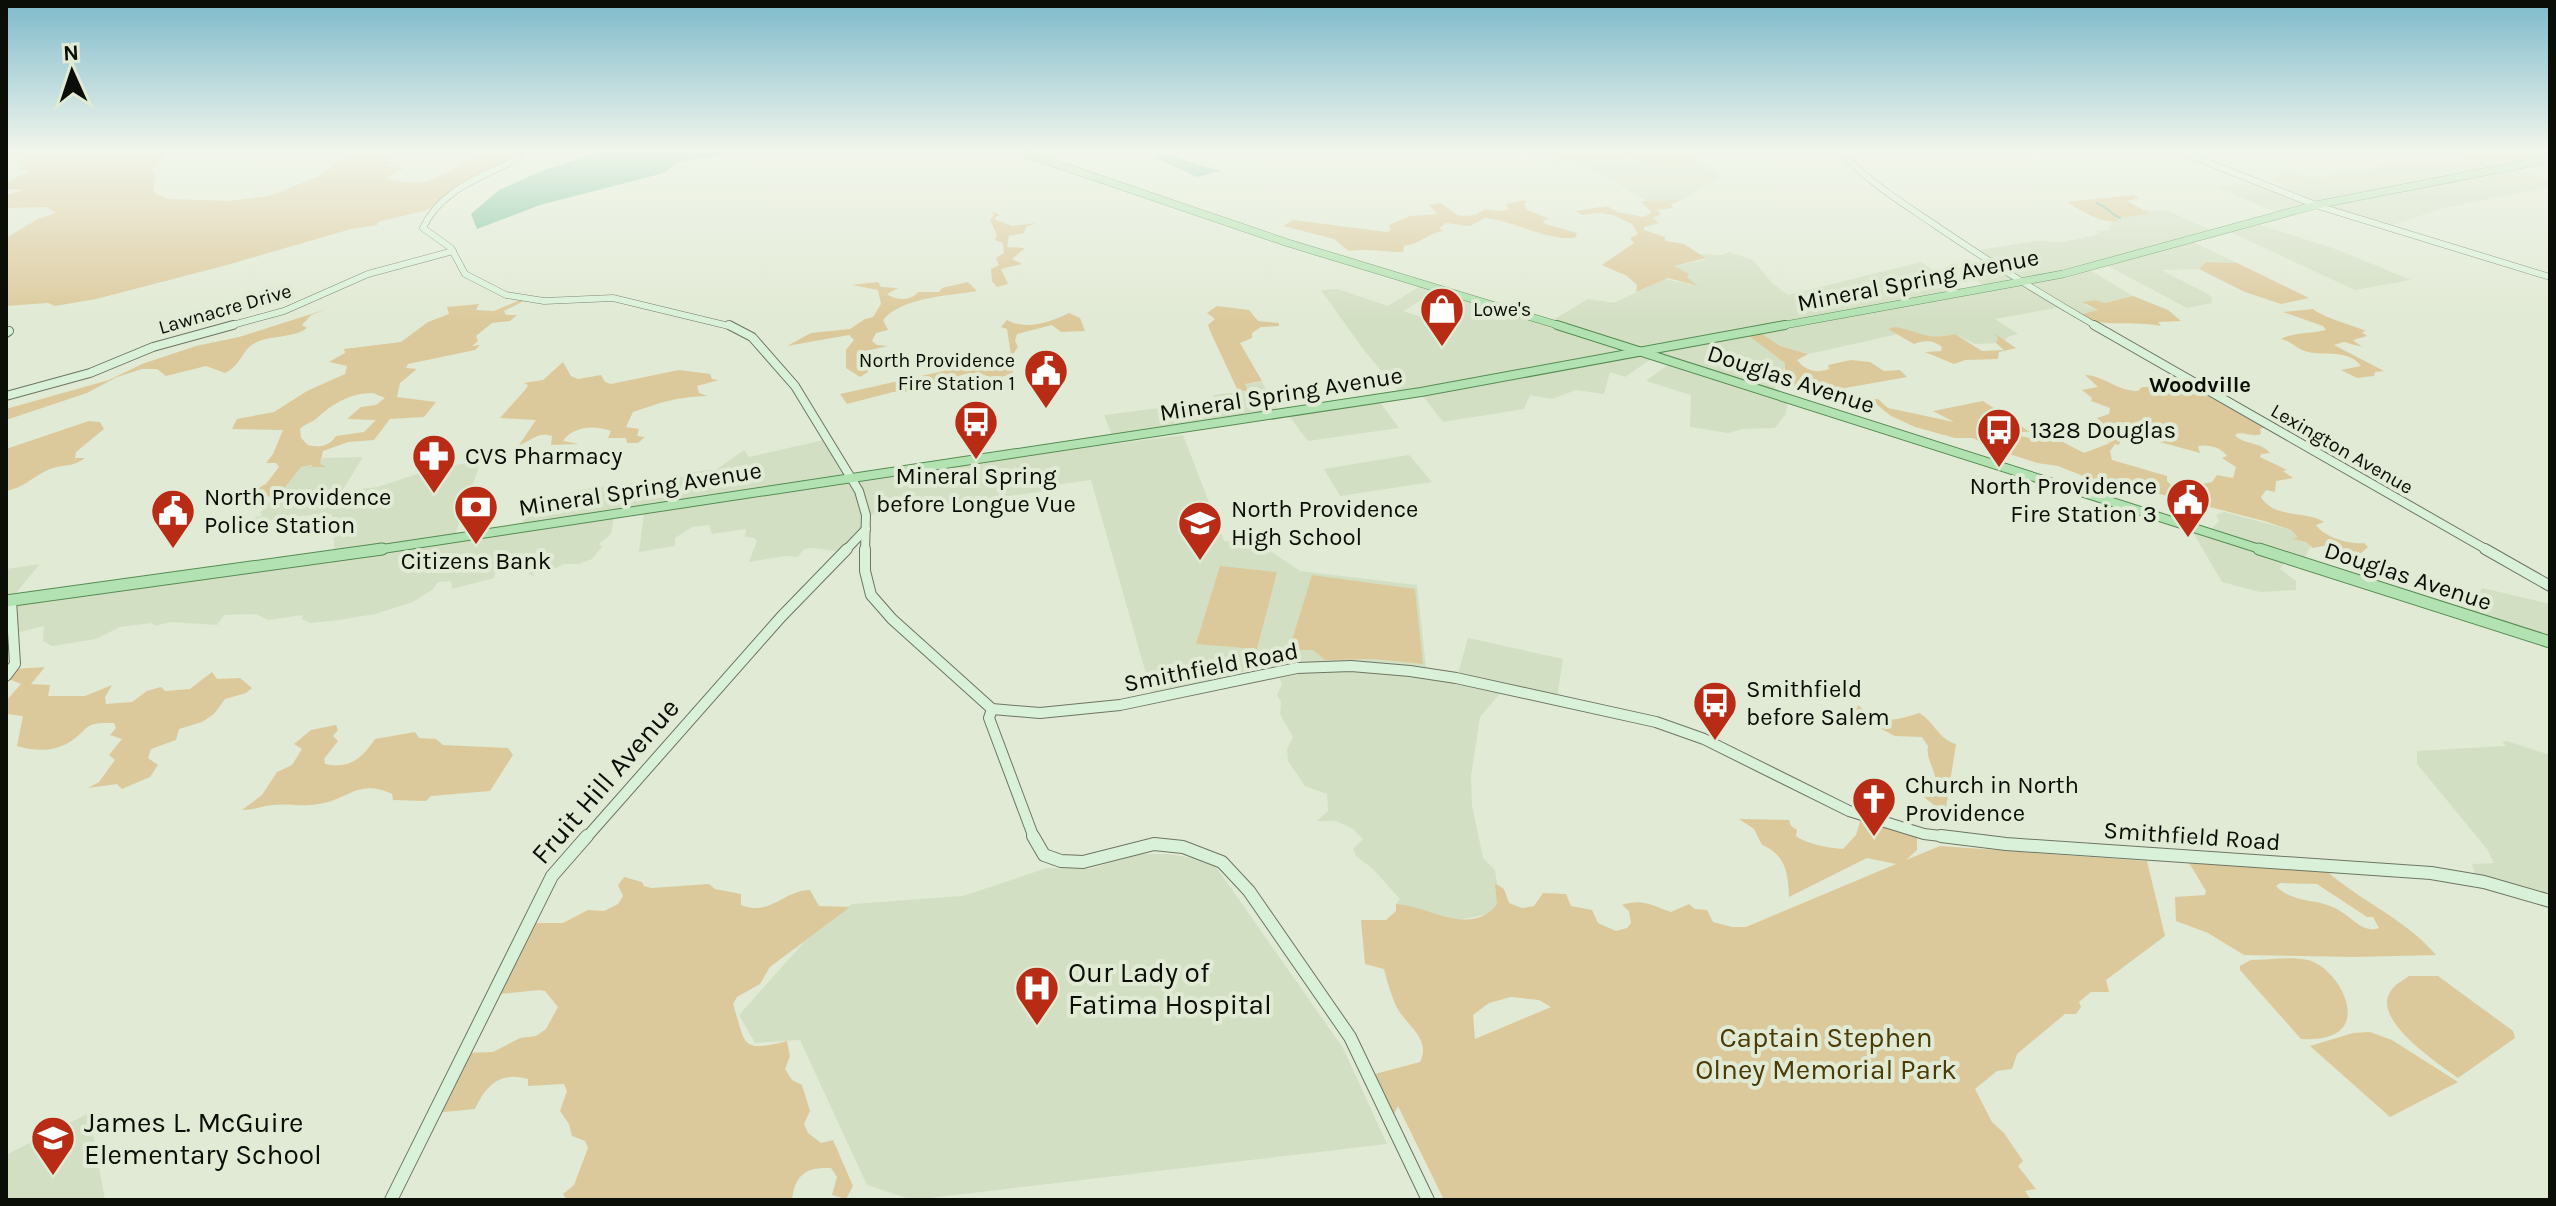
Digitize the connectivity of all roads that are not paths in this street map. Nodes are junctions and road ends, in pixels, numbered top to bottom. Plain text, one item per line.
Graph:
1 (433, 208) edge
2 (1186, 208) edge
3 (1911, 208) edge
4 (2305, 208) edge
5 (2328, 208) edge
6 (453, 251) junction
7 (2550, 277) edge
8 (2019, 282) junction
9 (1642, 351) junction
10 (6, 396) edge
11 (852, 477) junction
12 (866, 529) junction
13 (865, 548) junction
14 (840, 556) junction
15 (2550, 586) edge
16 (9, 600) edge
17 (2550, 642) edge
18 (10, 672) edge
19 (992, 709) junction
20 (2550, 901) edge
21 (391, 1200) edge
22 (1428, 1200) edge

1 - 6 street
2 - 9 main road, Douglas Avenue
3 - 8 street, Lexington Avenue
4 - 8 main road, Mineral Spring Avenue
5 - 7 street
6 - 10 street, Lawnacre Drive
6 - 11 street
8 - 9 main road, Mineral Spring Avenue
8 - 15 street, Lexington Avenue
9 - 11 main road, Mineral Spring Avenue
9 - 17 main road, Douglas Avenue
11 - 12 street
11 - 16 main road, Mineral Spring Avenue
12 - 13 street
12 - 14 street, Fruit Hill Avenue
13 - 14 street, Fruit Hill Avenue
13 - 19 street
14 - 21 street, Fruit Hill Avenue
16 - 18 street
19 - 20 street, Smithfield Road
19 - 22 street

